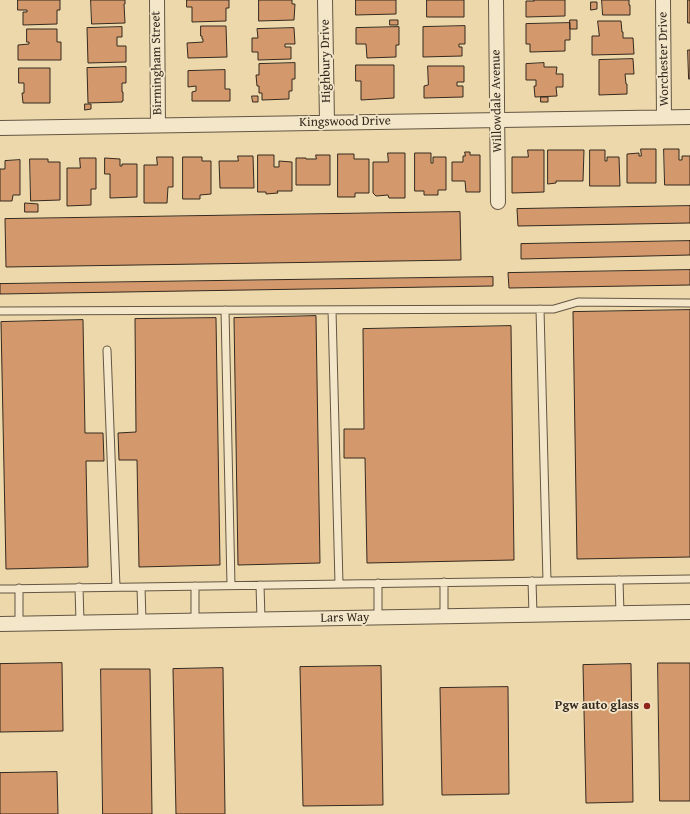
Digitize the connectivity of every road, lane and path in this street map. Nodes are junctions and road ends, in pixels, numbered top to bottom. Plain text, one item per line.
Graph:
1 (157, 0) edge
2 (326, 0) edge
3 (496, 0) edge
4 (663, 0) edge
5 (664, 117) junction
6 (690, 117) edge
7 (497, 120) junction
8 (327, 122) junction
9 (158, 125) junction
10 (0, 128) edge
11 (498, 202) dead end
12 (690, 303) edge
13 (540, 309) junction
14 (224, 310) junction
15 (332, 310) junction
16 (0, 311) edge
17 (107, 350) dead end
18 (690, 579) edge
19 (619, 580) junction
20 (532, 581) junction
21 (547, 581) junction
22 (444, 582) junction
23 (378, 583) junction
24 (339, 584) junction
25 (231, 585) junction
26 (260, 585) junction
27 (195, 586) junction
28 (116, 587) junction
29 (141, 587) junction
30 (19, 588) junction
31 (79, 588) junction
32 (0, 589) edge
33 (690, 612) edge
34 (620, 613) junction
35 (534, 614) junction
36 (444, 616) junction
37 (378, 617) junction
38 (261, 619) junction
39 (195, 620) junction
40 (142, 621) junction
41 (80, 622) junction
42 (0, 624) edge
43 (19, 624) junction

1 - 9 street, Birmingham Street
2 - 8 street, Highbury Drive
3 - 7 street, Willowdale Avenue
4 - 5 street, Worchester Drive
5 - 6 street, Kingswood Drive
5 - 7 street, Kingswood Drive
7 - 8 street, Kingswood Drive
7 - 11 street, Willowdale Avenue
8 - 9 street, Kingswood Drive
9 - 10 street, Kingswood Drive
12 - 13 lane
13 - 15 lane
13 - 21 lane
14 - 15 lane
14 - 16 lane
14 - 25 lane
15 - 24 lane
17 - 28 lane
18 - 19 lane
19 - 21 lane
19 - 34 lane
20 - 21 lane
20 - 22 lane
20 - 35 lane
22 - 23 lane
22 - 36 lane
23 - 24 lane
23 - 37 lane
24 - 26 lane
25 - 26 lane
25 - 27 lane
26 - 38 lane
27 - 29 lane
27 - 39 lane
28 - 29 lane
28 - 31 lane
29 - 40 lane
30 - 31 lane
30 - 32 lane
30 - 43 lane
31 - 41 lane
33 - 34 street, Lars Way
34 - 35 street, Lars Way
35 - 36 street, Lars Way
36 - 37 street, Lars Way
37 - 38 street, Lars Way
38 - 39 street, Lars Way
39 - 40 street, Lars Way
40 - 41 street, Lars Way
41 - 43 street, Lars Way
42 - 43 street, Lars Way

